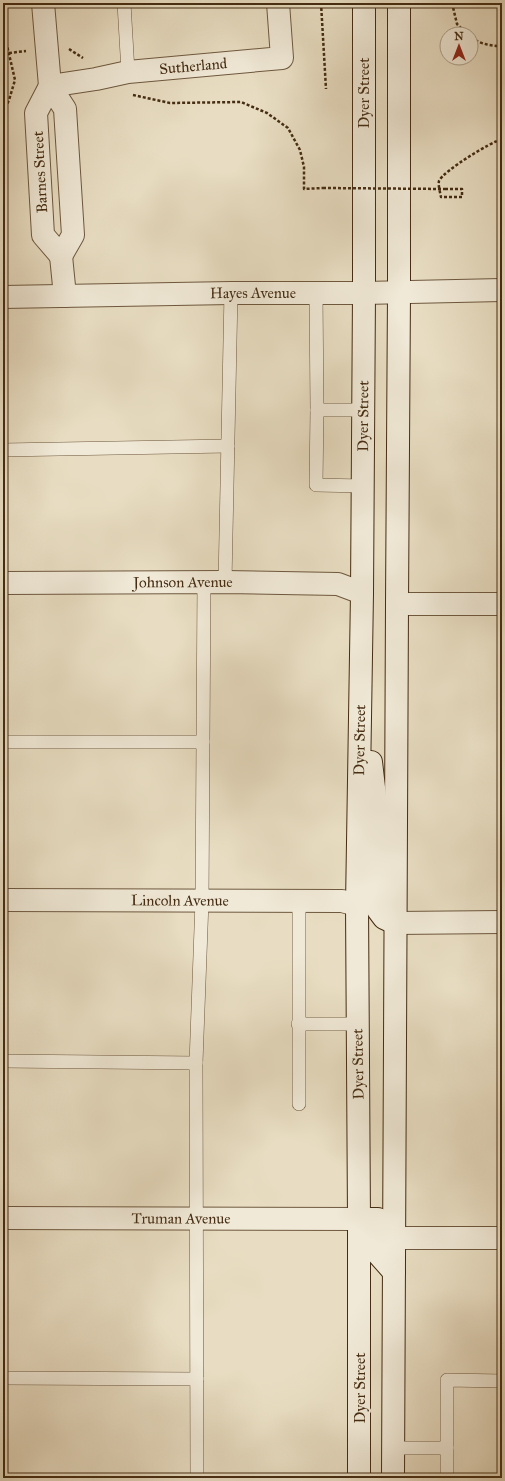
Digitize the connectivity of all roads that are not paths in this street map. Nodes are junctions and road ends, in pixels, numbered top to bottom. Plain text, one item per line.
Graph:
1 (43, 3) edge
2 (124, 3) edge
3 (278, 3) edge
4 (364, 3) edge
5 (399, 3) edge
6 (128, 72) junction
7 (50, 86) junction
8 (61, 256) junction
9 (502, 290) edge
10 (399, 292) junction
11 (231, 293) junction
12 (316, 293) junction
13 (364, 293) junction
14 (65, 296) junction
15 (3, 297) edge
16 (317, 410) junction
17 (363, 410) junction
18 (228, 446) junction
19 (3, 450) edge
20 (362, 486) junction
21 (3, 582) edge
22 (215, 582) junction
23 (362, 593) junction
24 (396, 604) junction
25 (502, 604) edge
26 (360, 726) junction
27 (3, 742) edge
28 (203, 742) junction
29 (3, 900) edge
30 (202, 901) junction
31 (299, 901) junction
32 (357, 904) junction
33 (502, 922) edge
34 (395, 923) junction
35 (298, 1024) junction
36 (357, 1024) junction
37 (3, 1061) edge
38 (196, 1063) junction
39 (299, 1104) dead end
40 (3, 1218) edge
41 (197, 1219) junction
42 (359, 1219) junction
43 (394, 1238) junction
44 (502, 1238) edge
45 (394, 1272) junction
46 (3, 1378) edge
47 (197, 1379) junction
48 (502, 1381) edge
49 (393, 1448) junction
50 (447, 1448) junction
51 (197, 1478) edge
52 (359, 1478) edge
53 (393, 1478) edge
54 (447, 1478) edge

1 - 7 main road
2 - 6 lane
3 - 6 main road, Sutherland
4 - 13 main road, Dyer Street
5 - 10 main road
6 - 7 main road, Sutherland
7 - 8 main road, Barnes Street
7 - 8 main road, Barnes Street
8 - 14 main road
9 - 10 main road, Hayes Avenue
10 - 13 main road, Hayes Avenue
10 - 24 main road
11 - 12 main road, Hayes Avenue
11 - 14 main road, Hayes Avenue
11 - 18 lane
12 - 13 main road, Hayes Avenue
12 - 16 lane
13 - 17 main road, Dyer Street
14 - 15 main road, Hayes Avenue
16 - 17 lane
16 - 20 lane
17 - 20 main road, Dyer Street
18 - 19 lane
18 - 22 lane
20 - 23 main road, Dyer Street
21 - 22 main road, Johnson Avenue
22 - 23 main road, Johnson Avenue
22 - 28 lane
23 - 26 main road, Dyer Street
24 - 25 main road
24 - 34 main road
26 - 32 main road, Dyer Street
26 - 34 main road
27 - 28 lane
28 - 30 lane
29 - 30 main road, Lincoln Avenue
30 - 31 main road, Lincoln Avenue
30 - 38 lane
31 - 32 main road, Lincoln Avenue
31 - 35 lane
32 - 36 main road, Dyer Street
33 - 34 main road
34 - 43 main road
35 - 36 lane
35 - 39 lane
36 - 42 main road, Dyer Street
37 - 38 lane
38 - 41 lane
40 - 41 main road, Truman Avenue
41 - 42 main road, Truman Avenue
41 - 47 lane
42 - 45 main road, Truman Avenue
42 - 52 main road, Dyer Street
43 - 44 main road
43 - 45 main road
45 - 49 main road
46 - 47 lane
47 - 51 lane
48 - 50 lane
49 - 50 lane
49 - 53 main road
50 - 54 lane

